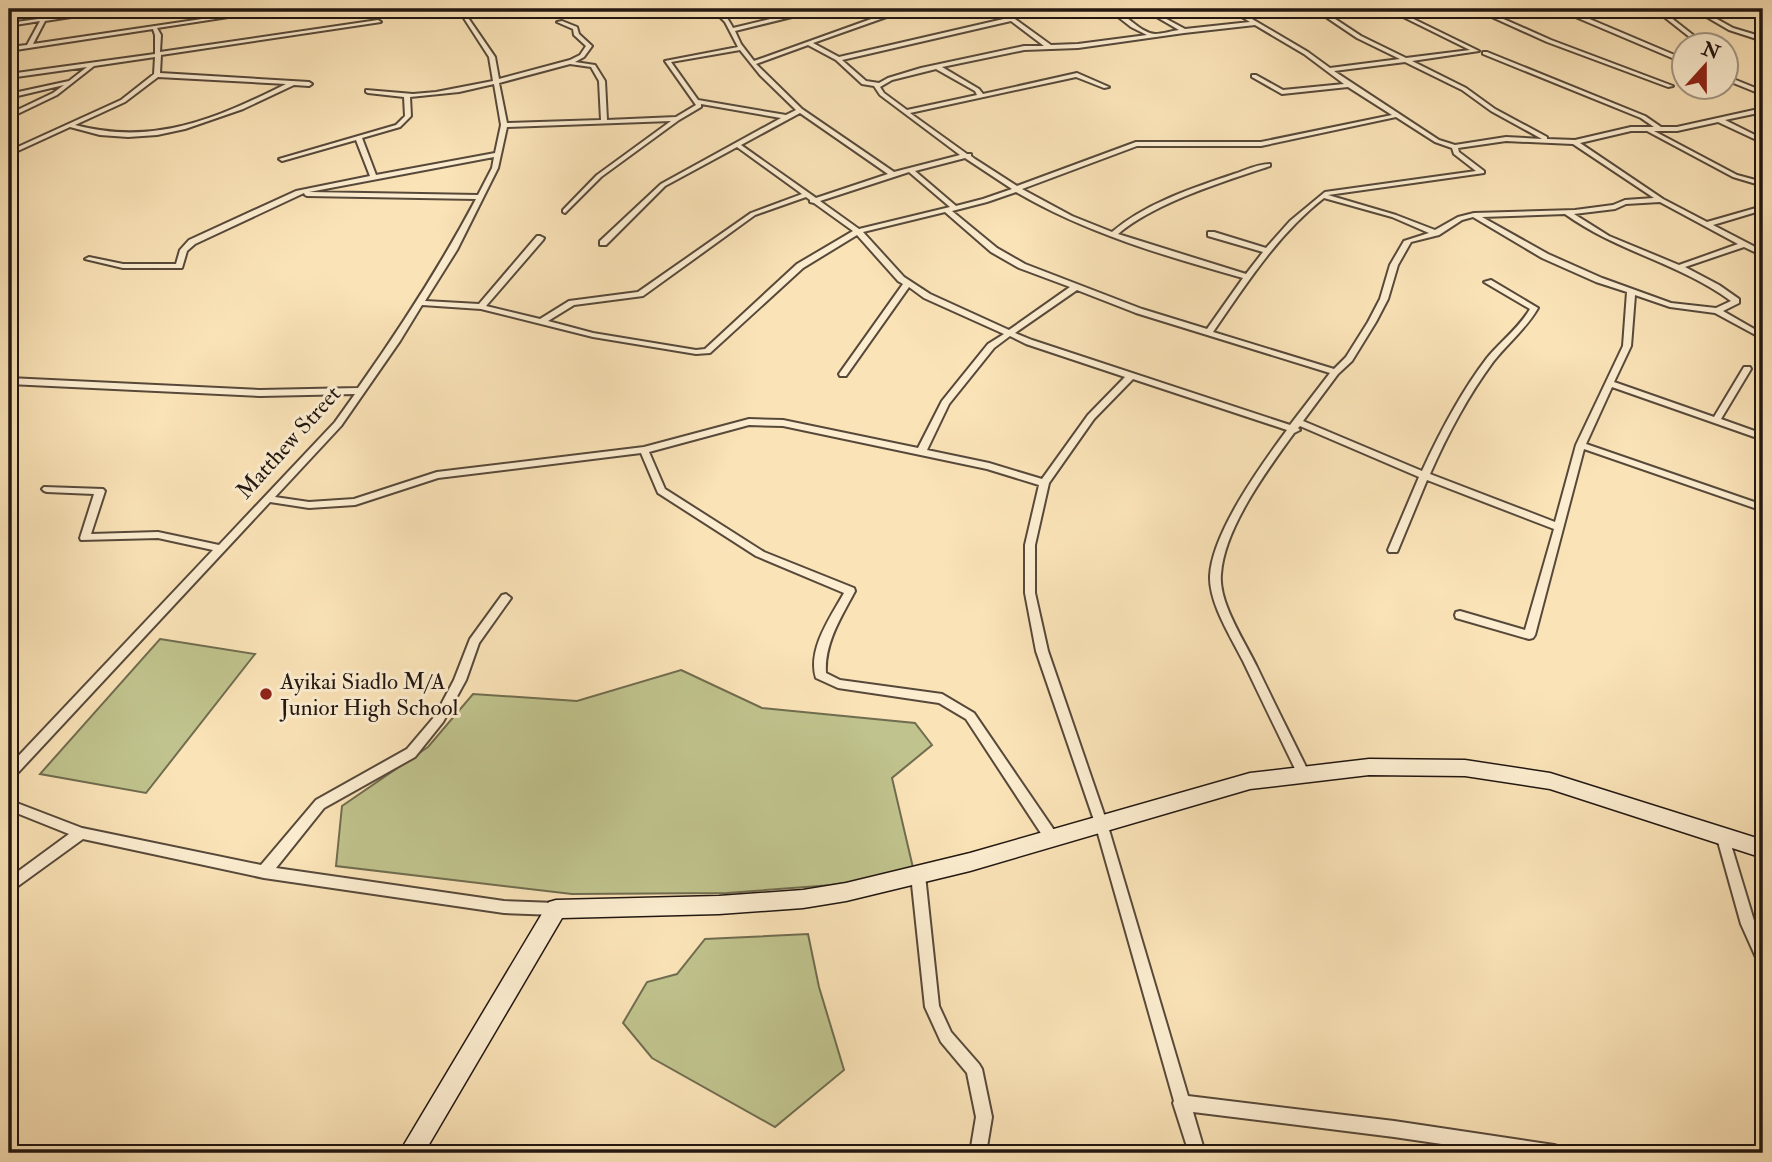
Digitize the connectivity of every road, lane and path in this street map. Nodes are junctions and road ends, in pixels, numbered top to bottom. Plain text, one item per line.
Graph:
1 (120, 9) edge
2 (278, 9) edge
3 (460, 9) edge
4 (714, 9) edge
5 (811, 9) edge
6 (829, 9) edge
7 (900, 9) edge
8 (998, 9) edge
9 (1110, 9) edge
10 (1144, 9) edge
11 (1232, 9) edge
12 (1317, 9) edge
13 (1390, 9) edge
14 (1477, 9) edge
15 (1520, 9) edge
16 (1657, 9) edge
17 (1696, 9) edge
18 (890, 10) edge
19 (1564, 10) edge
20 (1012, 19) junction
21 (43, 21) junction
22 (379, 22) dead end
23 (560, 22) dead end
24 (1257, 23) junction
25 (9, 24) edge
26 (154, 27) junction
27 (732, 30) junction
28 (1184, 31) junction
29 (1687, 32) edge
30 (1153, 35) junction
31 (1763, 39) edge
32 (808, 43) junction
33 (29, 46) junction
34 (741, 48) junction
35 (1051, 48) junction
36 (9, 49) edge
37 (1485, 53) dead end
38 (159, 54) junction
39 (1670, 55) edge
40 (838, 59) junction
41 (1409, 60) junction
42 (572, 62) junction
43 (754, 63) junction
44 (93, 64) junction
45 (937, 66) junction
46 (1329, 70) junction
47 (157, 75) junction
48 (9, 76) edge
49 (1254, 76) dead end
50 (498, 81) junction
51 (69, 82) junction
52 (292, 83) junction
53 (1740, 83) edge
54 (309, 84) dead end
55 (877, 84) junction
56 (1349, 85) junction
57 (1670, 86) dead end
58 (1106, 87) dead end
59 (368, 90) dead end
60 (1763, 93) edge
61 (407, 94) junction
62 (9, 96) edge
63 (981, 96) junction
64 (697, 102) junction
65 (800, 110) junction
66 (1763, 110) edge
67 (905, 112) junction
68 (1399, 115) junction
69 (9, 116) edge
70 (787, 117) junction
71 (677, 119) junction
72 (1719, 120) junction
73 (604, 121) junction
74 (504, 125) junction
75 (72, 126) junction
76 (1644, 128) junction
77 (1660, 129) junction
78 (1546, 138) junction
79 (359, 139) junction
80 (1763, 141) edge
81 (1575, 142) junction
82 (736, 144) junction
83 (1455, 147) junction
84 (9, 153) edge
85 (499, 154) junction
86 (969, 155) junction
87 (282, 159) dead end
88 (1268, 165) dead end
89 (910, 170) junction
90 (892, 174) junction
91 (373, 176) junction
92 (1763, 184) edge
93 (1018, 188) junction
94 (298, 192) junction
95 (1323, 196) junction
96 (481, 197) junction
97 (808, 198) junction
98 (1661, 200) junction
99 (1763, 208) edge
100 (952, 210) junction
101 (565, 211) dead end
102 (1566, 212) junction
103 (1474, 215) junction
104 (1707, 224) junction
105 (858, 231) junction
106 (1436, 233) junction
107 (1114, 234) junction
108 (1211, 234) dead end
109 (540, 238) dead end
110 (603, 243) dead end
111 (1745, 244) junction
112 (1267, 251) junction
113 (1763, 254) edge
114 (89, 258) dead end
115 (1676, 268) junction
116 (1247, 277) junction
117 (1488, 282) dead end
118 (907, 284) junction
119 (1076, 287) junction
120 (1631, 291) junction
121 (422, 303) junction
122 (481, 307) junction
123 (1717, 311) junction
124 (542, 321) junction
125 (1009, 332) junction
126 (1209, 332) junction
127 (1763, 337) edge
128 (1747, 369) dead end
129 (1335, 372) junction
130 (843, 374) dead end
131 (1130, 377) junction
132 (9, 381) edge
133 (1611, 384) junction
134 (361, 391) junction
135 (1717, 419) junction
136 (1297, 426) junction
137 (1763, 437) edge
138 (1581, 445) junction
139 (644, 450) junction
140 (921, 452) junction
141 (1423, 475) junction
142 (1044, 483) junction
143 (47, 489) dead end
144 (268, 499) junction
145 (1763, 508) edge
146 (1559, 527) junction
147 (218, 548) junction
148 (1393, 550) dead end
149 (506, 598) dead end
150 (1460, 615) dead end
151 (1303, 773) junction
152 (9, 774) edge
153 (9, 805) edge
154 (1101, 823) junction
155 (81, 833) junction
156 (1051, 837) junction
157 (1723, 838) junction
158 (1763, 849) edge
159 (264, 872) junction
160 (918, 875) junction
161 (9, 885) edge
162 (556, 909) junction
163 (1763, 957) edge
164 (1181, 1102) junction
165 (411, 1153) edge
166 (978, 1153) edge
167 (1197, 1153) edge
168 (1554, 1153) edge

1 - 21 street
2 - 26 street
3 - 50 street, Matthew Street
4 - 27 street
5 - 6 street
5 - 27 street
7 - 18 street
8 - 20 street
9 - 30 street
10 - 28 street
11 - 24 street
12 - 41 street
13 - 41 street
14 - 57 street
15 - 19 street
16 - 29 street
17 - 31 street
18 - 32 street
19 - 39 street
20 - 35 street
20 - 40 street
21 - 25 street
21 - 33 street
22 - 38 street
23 - 42 street
24 - 28 street
24 - 46 street
26 - 33 street
26 - 38 street
27 - 34 street
28 - 30 street
30 - 35 street
32 - 40 street
32 - 43 street
33 - 36 street
34 - 43 street
34 - 64 street
35 - 45 street
37 - 77 street
38 - 44 street
38 - 47 street
40 - 55 street
41 - 46 street
41 - 78 street
42 - 50 street
42 - 73 street
43 - 65 street
44 - 48 street
44 - 51 street
45 - 55 street
45 - 63 street
46 - 56 street
47 - 52 street
47 - 75 street
49 - 56 street
50 - 61 street
50 - 74 street, Matthew Street
51 - 62 street
51 - 69 street
52 - 54 street
52 - 75 street
53 - 60 street
55 - 67 street
56 - 68 street
58 - 63 street
59 - 61 street
61 - 79 street
63 - 67 street
64 - 70 street
64 - 71 street
65 - 70 street
65 - 90 street
66 - 72 street
67 - 86 street
68 - 83 street
68 - 93 street
70 - 82 street
71 - 73 street
71 - 101 street
72 - 77 street
72 - 80 street
73 - 74 street
74 - 85 street, Matthew Street
75 - 84 street
76 - 77 street
76 - 81 street
76 - 92 street
78 - 81 street
78 - 83 street
79 - 87 street
79 - 91 street
81 - 98 street
82 - 97 street
82 - 110 street
83 - 95 street
85 - 91 street
85 - 96 street, Matthew Street
86 - 89 street
86 - 93 street
88 - 107 street
89 - 90 street
89 - 100 street
90 - 97 street
91 - 94 street
93 - 100 street
93 - 107 street
94 - 96 street
94 - 114 street
95 - 106 street
95 - 112 street
96 - 121 street, Matthew Street
97 - 105 street
97 - 124 street
98 - 102 street
98 - 104 street
99 - 104 street
100 - 105 street
100 - 119 street
102 - 103 street
102 - 115 street
103 - 106 street
103 - 120 street
104 - 111 street
105 - 118 street
105 - 124 street
106 - 129 street
107 - 116 street
108 - 112 street
109 - 122 street
111 - 113 street
111 - 115 street
112 - 116 street
115 - 123 street
116 - 126 street
117 - 141 street
118 - 125 street
118 - 130 street
119 - 125 street
119 - 126 street
120 - 123 street
120 - 133 street
121 - 122 street
121 - 134 street, Matthew Street
122 - 124 street
123 - 127 street
125 - 131 street
125 - 140 street
126 - 129 street
128 - 135 street
129 - 136 street
131 - 136 street
131 - 142 street
132 - 134 street
133 - 135 street
133 - 138 street
134 - 144 street, Matthew Street
135 - 137 street
136 - 141 street
136 - 151 street
138 - 145 street
138 - 146 street
139 - 140 street
139 - 144 street
139 - 156 street
140 - 142 street
141 - 146 street
141 - 148 street
142 - 154 street
143 - 147 street
144 - 147 street, Matthew Street
146 - 150 street
147 - 152 street, Matthew Street
149 - 159 street
151 - 154 main road
151 - 157 main road
153 - 155 street
154 - 156 main road
154 - 164 street
155 - 159 street
155 - 161 street
156 - 160 main road
157 - 158 main road
157 - 163 street
159 - 162 street
160 - 162 main road
160 - 166 street
162 - 165 main road
164 - 167 street
164 - 168 street

